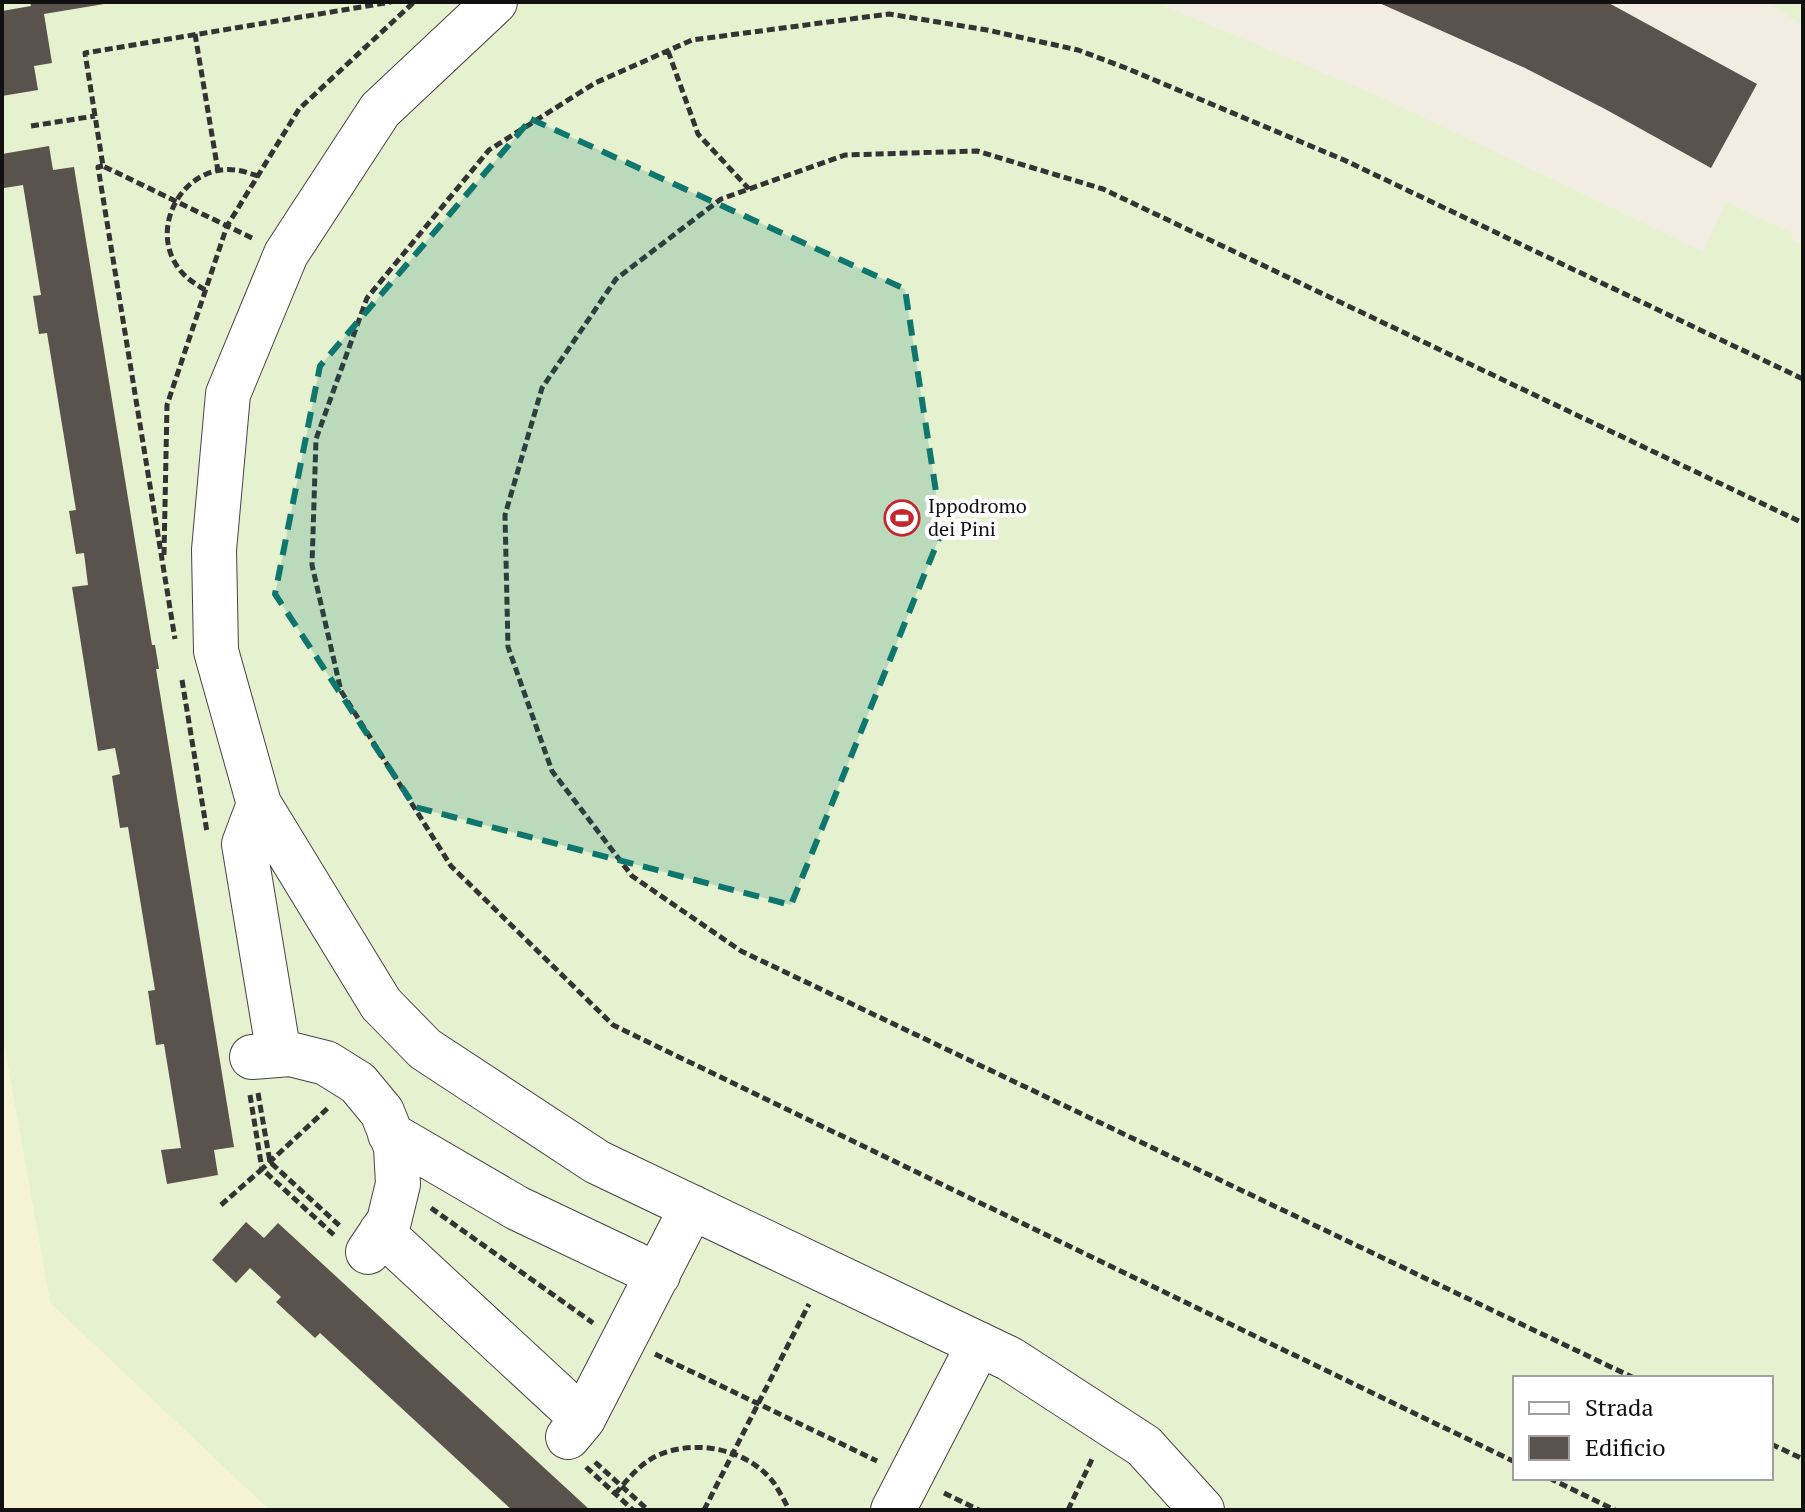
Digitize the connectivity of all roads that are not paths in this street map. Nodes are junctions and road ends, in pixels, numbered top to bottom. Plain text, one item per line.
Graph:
1 (495, 2) edge
2 (259, 804) junction
3 (390, 1134) junction
4 (692, 1207) junction
5 (658, 1275) junction
6 (979, 1344) junction
7 (902, 1494) edge
8 (1202, 1510) edge

1 - 2 lane
2 - 3 lane
2 - 4 lane
3 - 5 lane
3 - 5 lane
4 - 5 lane
4 - 6 lane
6 - 7 lane
6 - 8 lane

